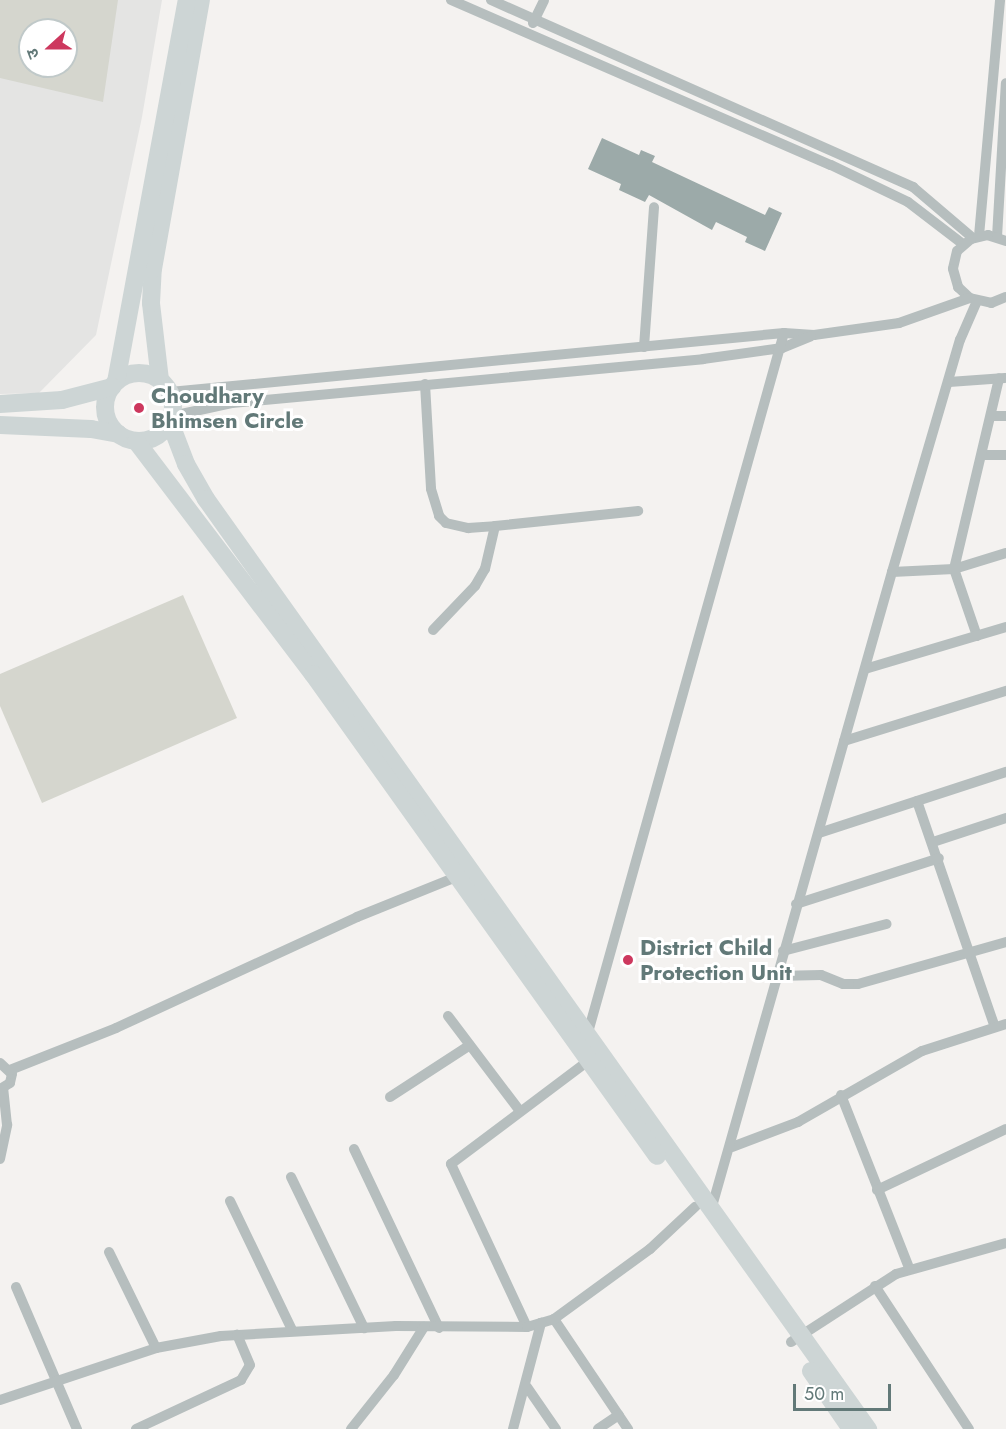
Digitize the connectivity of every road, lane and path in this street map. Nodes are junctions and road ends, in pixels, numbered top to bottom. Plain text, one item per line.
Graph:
1 (187, 0) edge
2 (201, 0) edge
3 (451, 0) edge
4 (491, 0) edge
5 (544, 0) edge
6 (1000, 0) edge
7 (535, 19) junction
8 (530, 32) junction
9 (1006, 83) edge
10 (654, 207) dead end
11 (976, 237) junction
12 (1002, 239) edge
13 (963, 244) junction
14 (1006, 297) edge
15 (973, 300) junction
16 (784, 333) junction
17 (814, 335) junction
18 (644, 347) junction
19 (782, 348) junction
20 (1003, 378) edge
21 (949, 382) junction
22 (114, 384) junction
23 (425, 384) junction
24 (165, 386) junction
25 (0, 404) edge
26 (991, 416) junction
27 (1006, 416) edge
28 (171, 419) junction
29 (0, 426) edge
30 (127, 437) junction
31 (982, 454) junction
32 (1006, 455) edge
33 (638, 511) dead end
34 (495, 526) junction
35 (1006, 553) edge
36 (954, 569) junction
37 (892, 572) junction
38 (1006, 627) edge
39 (433, 630) dead end
40 (977, 636) junction
41 (865, 669) junction
42 (1006, 691) edge
43 (844, 741) junction
44 (1006, 772) edge
45 (917, 801) junction
46 (1006, 818) edge
47 (819, 833) junction
48 (933, 842) junction
49 (939, 858) junction
50 (465, 873) junction
51 (796, 904) junction
52 (887, 924) dead end
53 (1006, 942) edge
54 (783, 951) junction
55 (970, 952) junction
56 (776, 976) junction
57 (448, 1016) dead end
58 (1001, 1026) edge
59 (587, 1036) junction
60 (470, 1044) junction
61 (588, 1061) junction
62 (0, 1063) edge
63 (10, 1070) junction
64 (1, 1089) edge
65 (841, 1095) junction
66 (390, 1097) dead end
67 (519, 1110) junction
68 (1006, 1129) edge
69 (732, 1147) junction
70 (354, 1149) dead end
71 (0, 1159) edge
72 (291, 1177) dead end
73 (877, 1190) junction
74 (230, 1201) dead end
75 (703, 1208) junction
76 (1006, 1243) edge
77 (109, 1252) dead end
78 (909, 1268) junction
79 (875, 1286) junction
80 (16, 1287) dead end
81 (554, 1320) junction
82 (541, 1323) junction
83 (424, 1327) junction
84 (527, 1327) junction
85 (364, 1328) junction
86 (439, 1328) junction
87 (292, 1330) junction
88 (237, 1335) junction
89 (796, 1339) junction
90 (156, 1348) junction
91 (56, 1381) junction
92 (527, 1387) junction
93 (0, 1400) edge
94 (619, 1415) junction
95 (77, 1429) edge
96 (136, 1429) edge
97 (351, 1429) edge
98 (513, 1429) edge
99 (556, 1429) edge
100 (598, 1429) edge
101 (628, 1429) edge
102 (851, 1429) edge
103 (868, 1429) edge
104 (969, 1429) edge

1 - 22 main road
2 - 24 main road
3 - 8 street
4 - 7 street
5 - 7 street
6 - 11 street
7 - 8 street
7 - 11 street
8 - 13 street
9 - 12 street
10 - 18 street
11 - 12 street
11 - 13 street
13 - 15 street
14 - 15 street
15 - 17 street
15 - 21 street
16 - 17 street
16 - 18 street
16 - 19 street
17 - 19 street
18 - 24 street
19 - 23 street
19 - 59 street
20 - 21 street
20 - 26 street
21 - 37 street
22 - 24 main road
22 - 25 main road
22 - 30 main road
23 - 28 street
23 - 34 street
24 - 28 main road
26 - 27 street
26 - 31 street
28 - 30 main road
28 - 50 main road
29 - 30 main road
30 - 50 main road
31 - 32 street
31 - 36 street
33 - 34 street
34 - 39 street
35 - 36 street
36 - 37 street
36 - 40 street
37 - 41 street
38 - 40 street
40 - 41 street
41 - 43 street
42 - 43 street
43 - 47 street
44 - 45 street
45 - 47 street
45 - 48 street
46 - 48 street
47 - 51 street
48 - 49 street
49 - 51 street
49 - 55 street
50 - 59 main road
50 - 61 main road
50 - 63 street
51 - 54 street
52 - 54 street
53 - 55 street
54 - 56 street
55 - 56 street
55 - 58 street
56 - 69 street
57 - 60 street
58 - 65 street
59 - 75 main road
60 - 66 street
60 - 67 street
61 - 67 street
61 - 75 main road
62 - 63 street
63 - 64 street
64 - 71 street
65 - 69 street
65 - 73 street
67 - 84 street
68 - 73 street
69 - 75 street
70 - 86 street
72 - 85 street
73 - 78 street
74 - 87 street
75 - 81 street
75 - 89 main road
76 - 78 street
77 - 90 street
78 - 79 street
79 - 89 street
79 - 104 street
80 - 91 street
81 - 82 street
81 - 94 street
82 - 84 street
82 - 92 street
83 - 85 street
83 - 86 street
83 - 97 street
84 - 86 street
85 - 87 street
87 - 88 street
88 - 90 street
88 - 96 street
89 - 102 main road
89 - 103 main road
90 - 91 street
91 - 93 street
91 - 95 street
92 - 98 street
92 - 99 street
94 - 100 street
94 - 101 street

